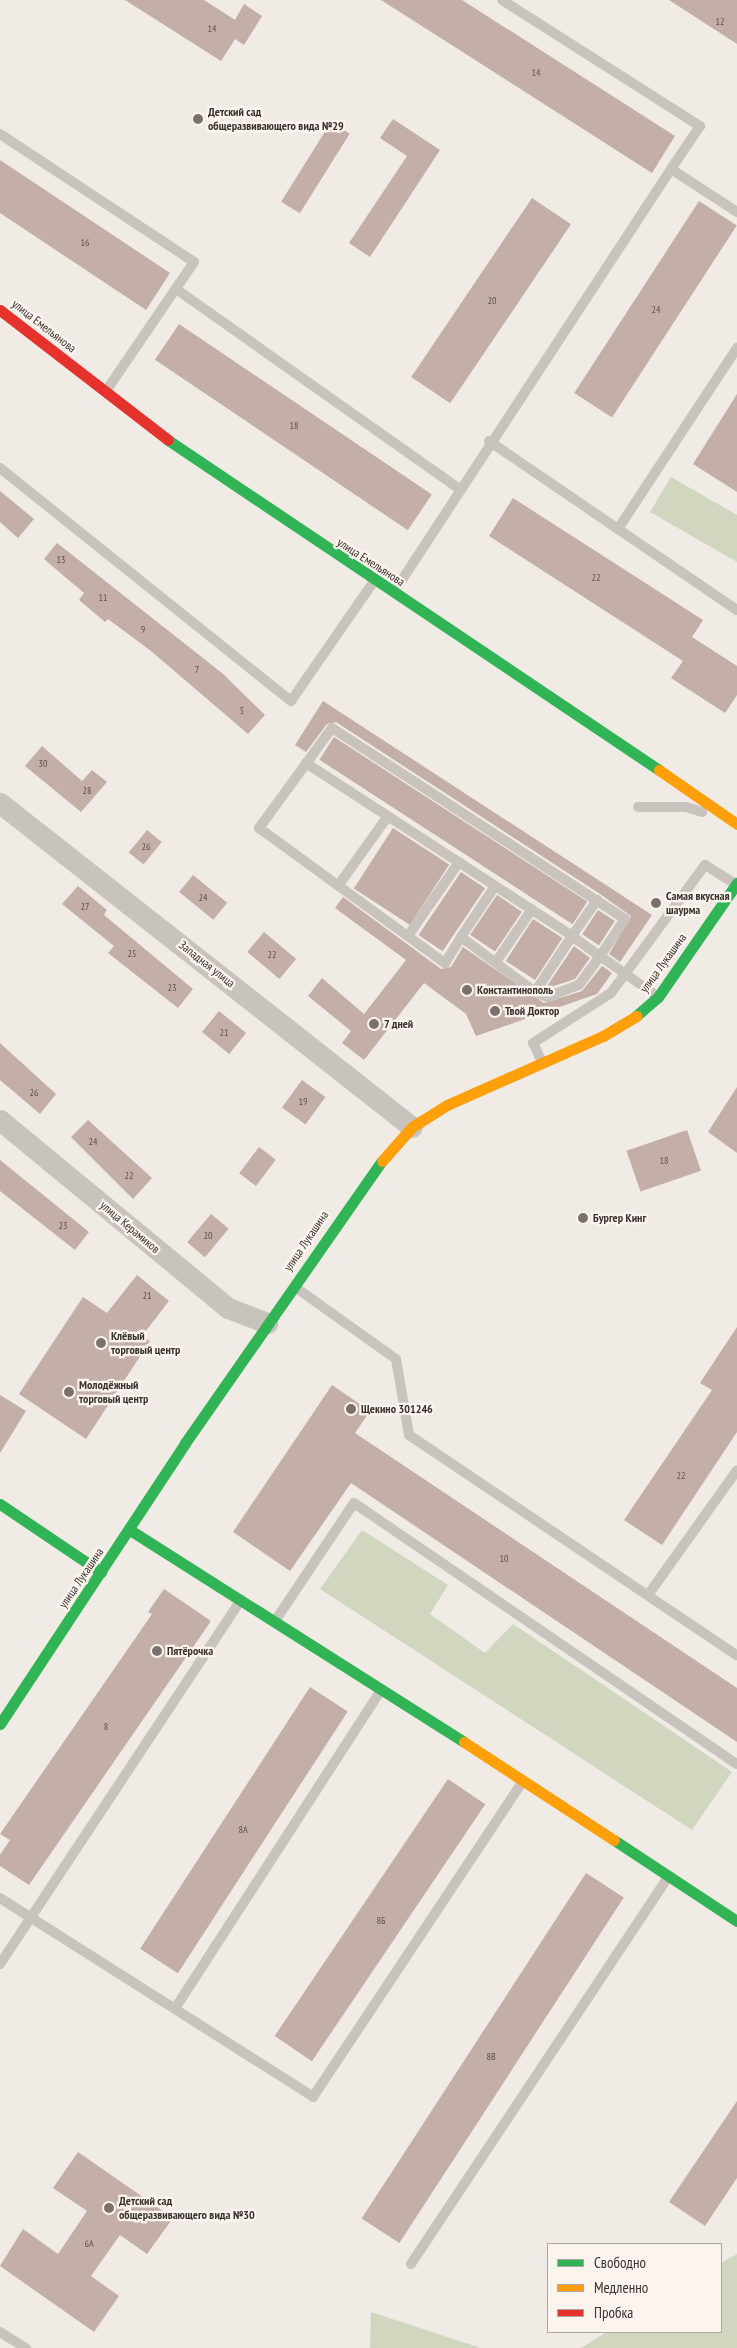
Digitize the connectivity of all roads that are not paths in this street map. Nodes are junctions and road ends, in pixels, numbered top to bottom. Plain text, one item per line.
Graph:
1 (502, 0) edge
2 (0, 134) edge
3 (671, 168) junction
4 (737, 212) edge
5 (176, 289) junction
6 (0, 310) edge
7 (737, 348) edge
8 (106, 392) junction
9 (489, 441) junction
10 (0, 468) edge
11 (458, 488) junction
12 (618, 529) junction
13 (375, 580) junction
14 (393, 594) junction
15 (737, 609) edge
16 (306, 763) junction
17 (0, 802) edge
18 (638, 807) dead end
19 (388, 816) junction
20 (733, 822) edge
21 (459, 862) junction
22 (736, 883) edge
23 (338, 886) junction
24 (495, 886) junction
25 (597, 900) junction
26 (532, 909) junction
27 (408, 936) junction
28 (572, 936) junction
29 (461, 937) junction
30 (600, 956) junction
31 (496, 962) junction
32 (626, 974) junction
33 (535, 992) junction
34 (658, 997) junction
35 (543, 1062) junction
36 (0, 1120) edge
37 (412, 1127) junction
38 (292, 1285) junction
39 (267, 1323) junction
40 (737, 1470) edge
41 (0, 1504) edge
42 (130, 1530) junction
43 (101, 1572) junction
44 (648, 1595) junction
45 (242, 1599) junction
46 (276, 1619) junction
47 (737, 1656) edge
48 (382, 1690) junction
49 (0, 1724) edge
50 (737, 1764) edge
51 (523, 1781) junction
52 (669, 1876) junction
53 (0, 1898) edge
54 (32, 1916) junction
55 (737, 1921) edge
56 (0, 1964) edge
57 (176, 2006) junction
58 (411, 2264) dead end
59 (0, 2332) edge
60 (26, 2348) edge

1 - 3 lane
2 - 5 lane
3 - 4 lane
3 - 9 lane
5 - 8 lane
5 - 11 lane
6 - 8 street, улица Емельянова
7 - 12 lane
8 - 13 street, улица Емельянова
9 - 11 lane
9 - 12 lane
10 - 13 lane
11 - 14 lane
12 - 15 lane
13 - 14 street, улица Емельянова
14 - 20 street, улица Емельянова
16 - 19 lane
16 - 23 lane
16 - 25 lane
17 - 37 street, Западная улица
18 - 20 lane
19 - 21 lane
19 - 23 lane
21 - 24 lane
21 - 27 lane
22 - 32 lane
22 - 34 street, улица Лукашина
23 - 27 lane
24 - 26 lane
24 - 29 lane
25 - 28 lane
25 - 30 lane
26 - 28 lane
26 - 31 lane
27 - 29 lane
28 - 30 lane
28 - 33 lane
29 - 31 lane
30 - 32 lane
30 - 33 lane
31 - 33 lane
32 - 34 lane
32 - 35 lane
34 - 35 street, улица Лукашина
35 - 37 street, улица Лукашина
36 - 39 street, улица Керамиков
37 - 38 street, улица Лукашина
38 - 39 street, улица Лукашина
38 - 44 lane
39 - 42 street, улица Лукашина
40 - 44 lane
41 - 43 street
42 - 43 street, улица Лукашина
42 - 45 street
43 - 49 street, улица Лукашина
44 - 47 lane
45 - 46 street
45 - 54 lane
46 - 48 street
46 - 50 lane
48 - 51 street
48 - 57 lane
51 - 52 street
51 - 57 lane
52 - 55 street
52 - 58 lane
53 - 54 lane
54 - 56 lane
54 - 57 lane
59 - 60 lane

